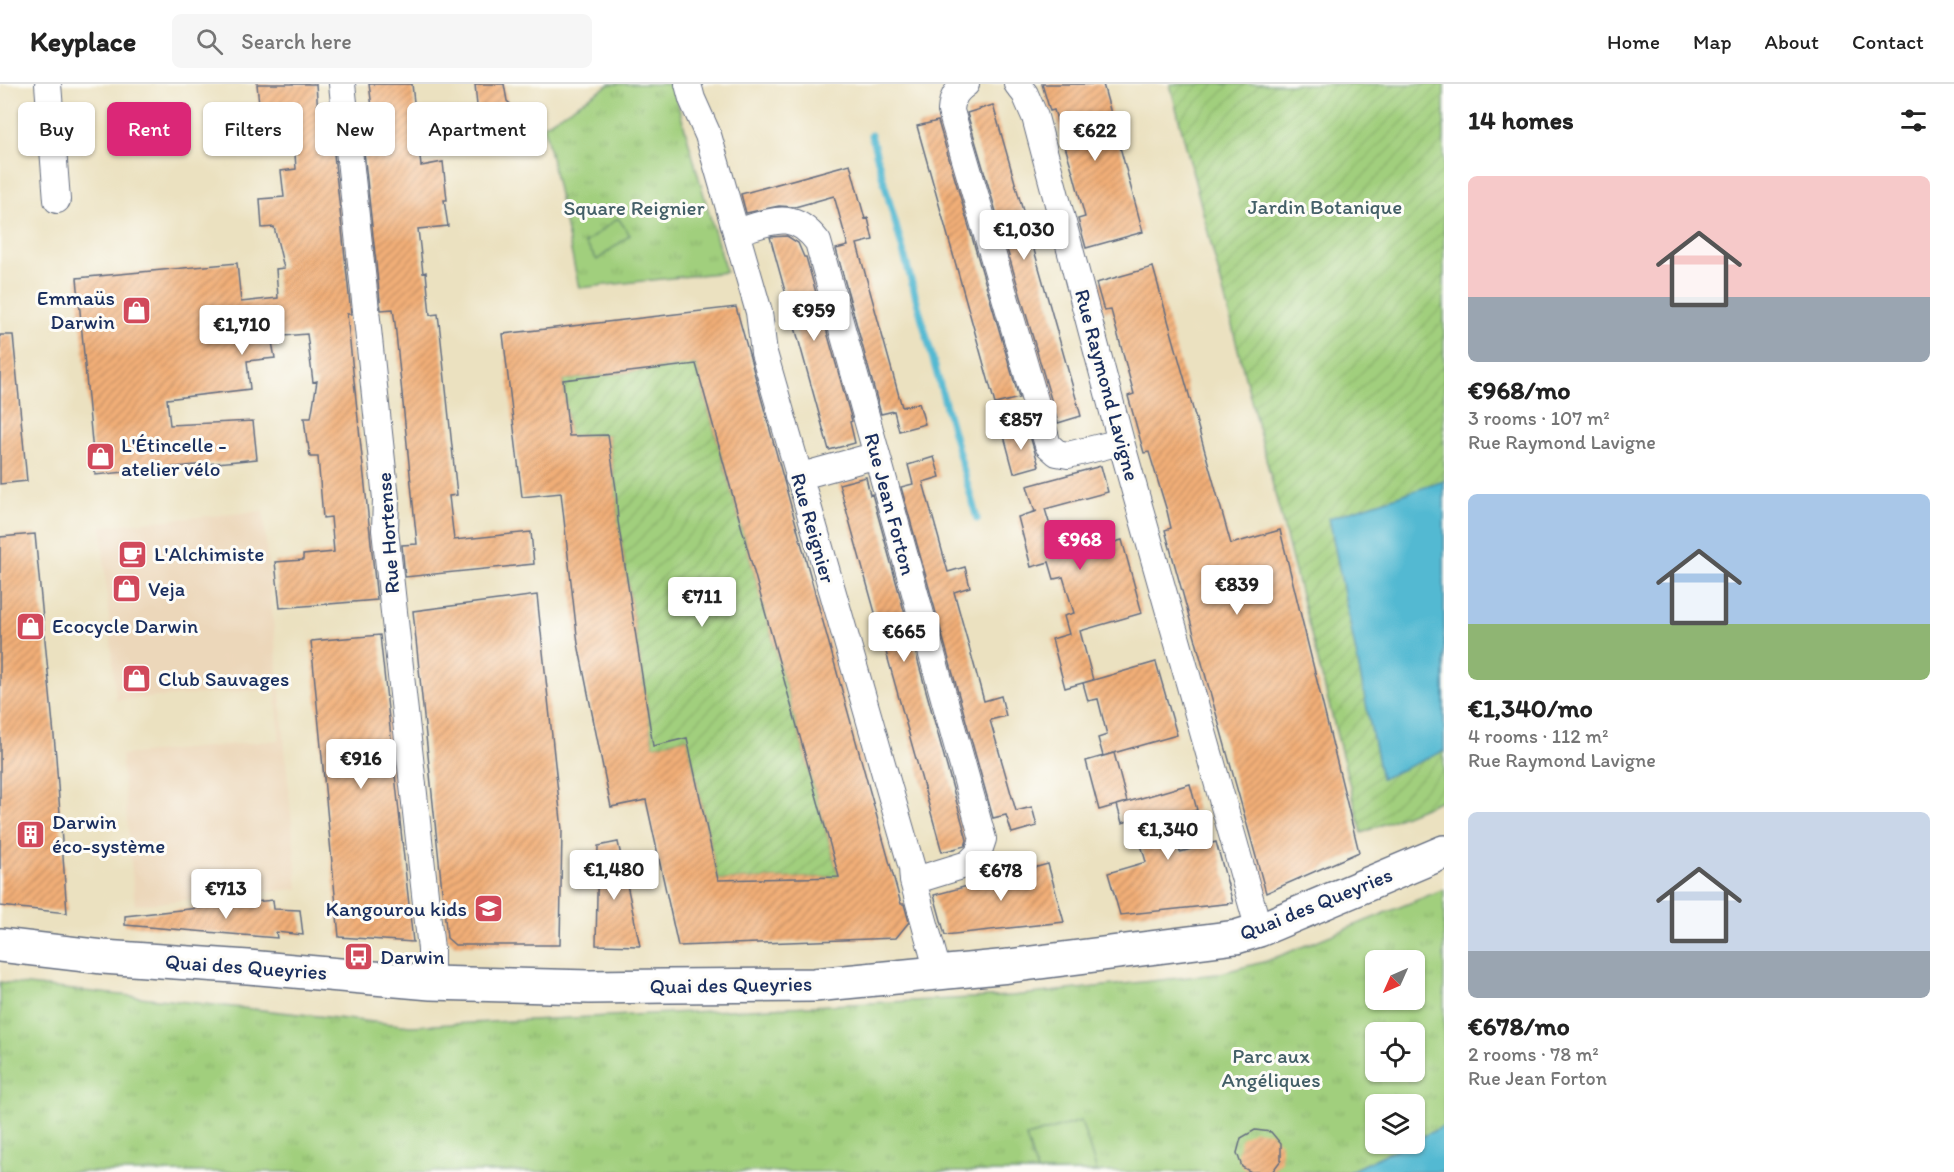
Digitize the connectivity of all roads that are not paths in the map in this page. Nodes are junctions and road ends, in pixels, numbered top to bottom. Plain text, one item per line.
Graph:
1 (48, 84) edge
2 (342, 84) edge
3 (688, 84) edge
4 (966, 84) edge
5 (1017, 84) edge
6 (57, 200) dead end
7 (736, 232) junction
8 (1121, 442) junction
9 (877, 455) junction
10 (798, 477) junction
11 (1444, 852) edge
12 (913, 881) junction
13 (1259, 930) junction
14 (0, 945) edge
15 (936, 974) junction
16 (431, 982) junction

1 - 6 street
2 - 16 street, Rue Hortense
3 - 7 street, Rue Reignier
4 - 8 street
5 - 8 street, Rue Raymond Lavigne
7 - 9 street, Rue Jean Forton
7 - 10 street, Rue Reignier
8 - 13 street, Rue Raymond Lavigne
9 - 10 street
9 - 12 street, Rue Jean Forton
10 - 12 street, Rue Reignier
11 - 13 main road, Quai des Queyries
12 - 15 street, Rue Reignier
13 - 15 main road, Quai des Queyries
14 - 16 main road, Quai des Queyries
15 - 16 main road, Quai des Queyries

